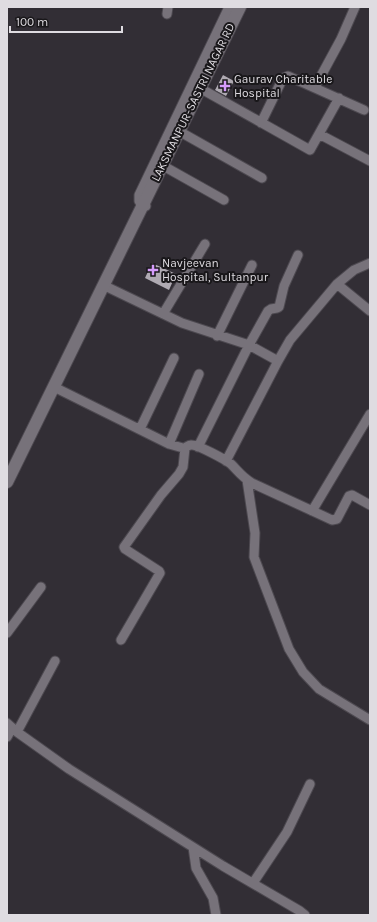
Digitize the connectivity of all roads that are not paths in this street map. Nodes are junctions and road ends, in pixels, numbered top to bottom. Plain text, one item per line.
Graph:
1 (229, 7) edge
2 (240, 7) edge
3 (245, 7) edge
4 (355, 7) edge
5 (314, 87) junction
6 (205, 91) junction
7 (339, 98) junction
8 (364, 110) dead end
9 (261, 123) junction
10 (184, 134) junction
11 (319, 134) junction
12 (370, 161) edge
13 (167, 168) junction
14 (262, 178) dead end
15 (224, 200) dead end
16 (144, 202) junction
17 (205, 244) dead end
18 (298, 256) dead end
19 (252, 264) dead end
20 (370, 264) edge
21 (337, 284) junction
22 (103, 285) junction
23 (370, 311) edge
24 (163, 314) junction
25 (217, 336) junction
26 (248, 345) junction
27 (174, 358) dead end
28 (278, 361) junction
29 (199, 374) dead end
30 (54, 387) junction
31 (370, 414) edge
32 (140, 429) junction
33 (169, 444) junction
34 (198, 447) junction
35 (185, 448) junction
36 (226, 461) junction
37 (247, 480) junction
38 (7, 482) edge
39 (370, 505) edge
40 (312, 511) junction
41 (42, 586) dead end
42 (7, 633) edge
43 (120, 640) dead end
44 (55, 661) dead end
45 (370, 720) edge
46 (12, 728) edge
47 (7, 737) edge
48 (310, 784) dead end
49 (194, 847) junction
50 (253, 884) junction
51 (216, 915) edge
52 (305, 915) edge

1 - 16 street
2 - 16 street, LAKSMANPUR-SASTRI NAGAR RD
3 - 6 street
4 - 5 street
5 - 7 street
5 - 9 street
6 - 9 street
6 - 10 street
7 - 8 street
7 - 11 street
9 - 11 street
10 - 13 street
10 - 14 street
11 - 12 street
13 - 15 street
13 - 16 street
16 - 22 street, LAKSMANPUR-SASTRI NAGAR RD
17 - 24 street
18 - 26 street
19 - 25 street
20 - 21 street
21 - 23 street
21 - 28 street
22 - 24 street
22 - 30 street, LAKSMANPUR-SASTRI NAGAR RD
24 - 25 street
25 - 26 street
26 - 28 street
26 - 34 street
27 - 32 street
28 - 36 street
29 - 33 street
30 - 32 street
30 - 38 street, LAKSMANPUR-SASTRI NAGAR RD
31 - 40 street
32 - 33 street
33 - 35 street
34 - 35 street
34 - 36 street
35 - 43 street
36 - 37 street
37 - 40 street
37 - 45 street
39 - 40 street
41 - 42 street
44 - 46 street
46 - 47 street
46 - 49 street
48 - 50 street
49 - 50 street
49 - 51 street
50 - 52 street

